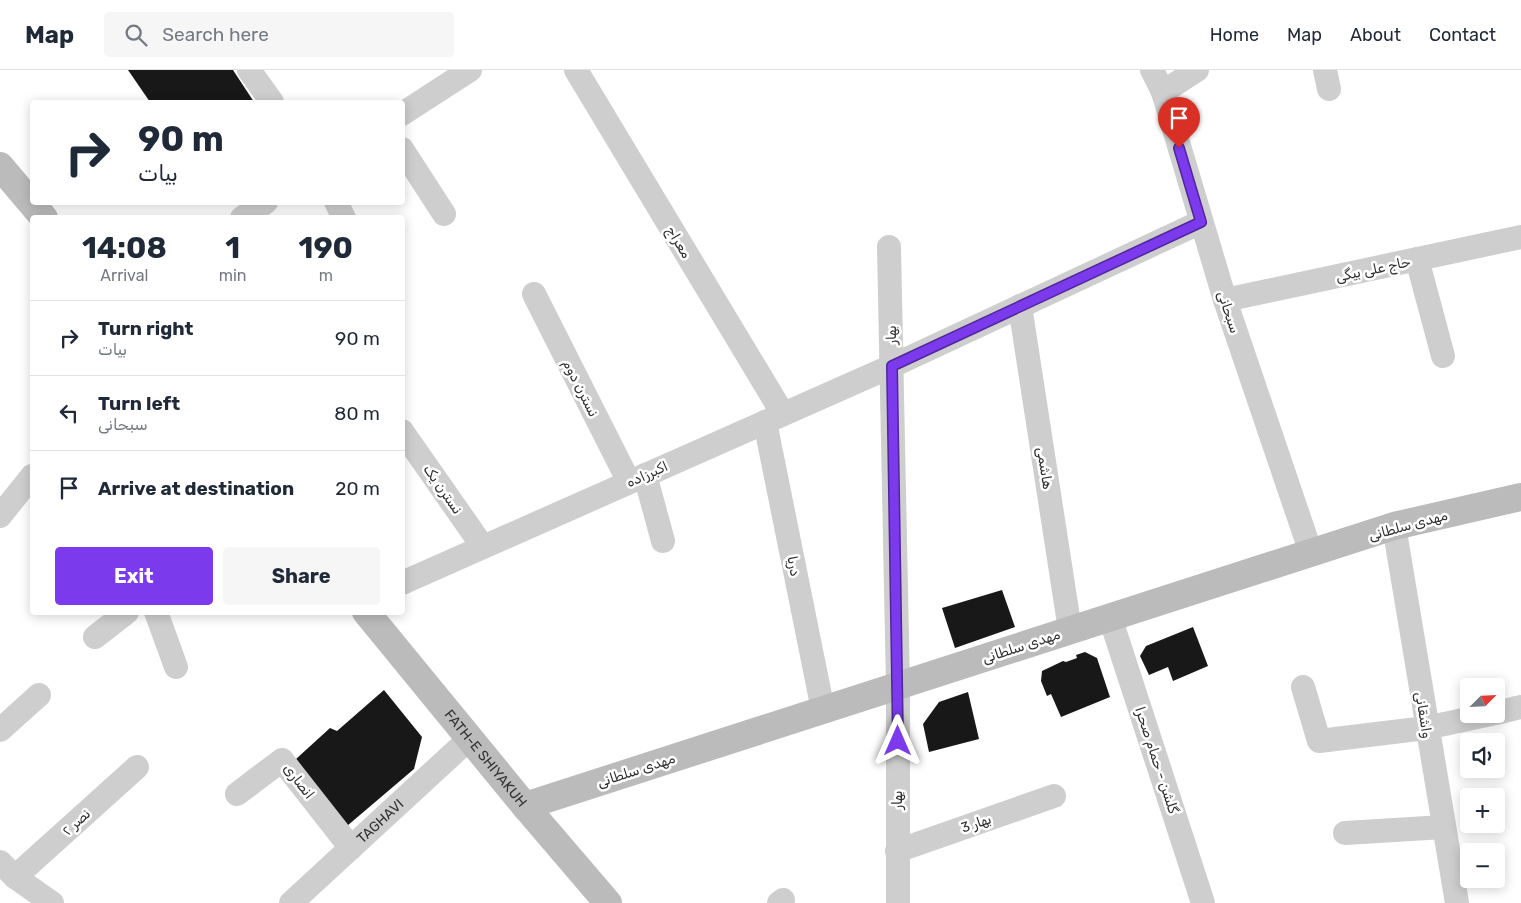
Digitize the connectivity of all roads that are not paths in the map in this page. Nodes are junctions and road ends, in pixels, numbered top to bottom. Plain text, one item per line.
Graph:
1 (249, 70) edge
2 (576, 70) edge
3 (1152, 70) edge
4 (1197, 70) edge
5 (454, 74) edge
6 (1162, 92) junction
7 (271, 100) edge
8 (405, 112) edge
9 (405, 154) edge
10 (0, 166) edge
11 (30, 201) edge
12 (33, 205) edge
13 (262, 205) edge
14 (444, 214) dead end
15 (41, 215) edge
16 (246, 215) edge
17 (1201, 222) junction
18 (1521, 237) edge
19 (890, 247) dead end
20 (1416, 259) junction
21 (534, 294) dead end
22 (1225, 300) junction
23 (1020, 306) junction
24 (1443, 356) dead end
25 (892, 366) junction
26 (774, 418) junction
27 (405, 435) edge
28 (30, 478) edge
29 (637, 479) junction
30 (1521, 497) edge
31 (0, 516) edge
32 (1394, 526) junction
33 (664, 541) dead end
34 (483, 547) junction
35 (1311, 553) junction
36 (405, 582) edge
37 (123, 615) edge
38 (157, 615) edge
39 (368, 615) edge
40 (1110, 617) junction
41 (1070, 630) junction
42 (95, 637) dead end
43 (176, 667) dead end
44 (898, 686) junction
45 (1303, 687) dead end
46 (39, 695) dead end
47 (1521, 707) edge
48 (823, 710) junction
49 (1505, 711) edge
50 (1460, 721) edge
51 (1426, 728) junction
52 (0, 730) edge
53 (470, 739) junction
54 (137, 767) dead end
55 (237, 794) dead end
56 (1054, 796) dead end
57 (525, 806) junction
58 (1444, 827) junction
59 (1345, 834) dead end
60 (351, 848) junction
61 (897, 850) junction
62 (6, 871) edge
63 (52, 903) edge
64 (291, 903) edge
65 (608, 903) edge
66 (898, 903) edge
67 (1203, 903) edge
68 (1457, 903) edge

1 - 7 street
2 - 26 street, معراج
3 - 6 street, سبحانی
4 - 6 street
5 - 8 street
6 - 17 street, سبحانی
9 - 14 street
10 - 11 street
12 - 15 street
13 - 16 street
17 - 22 street, سبحانی
17 - 23 street, اکبرزاده
18 - 20 street, حاج علی بیگی
19 - 25 street, بهار
20 - 22 street, حاج علی بیگی
20 - 24 street
21 - 29 street, نسترن دوم
22 - 35 street, سبحانی
23 - 25 street, اکبرزاده
23 - 41 street, هاشمی
25 - 26 street, اکبرزاده
25 - 44 street, بهار
26 - 29 street, اکبرزاده
26 - 48 street, دریا
27 - 34 street, نسترن یک
28 - 31 street
29 - 33 street, نسترن دوم
29 - 34 street, اکبرزاده
30 - 32 street, مهدی سلطانی
32 - 35 street, مهدی سلطانی
32 - 51 street, واشقانی
34 - 36 street, اکبرزاده
35 - 40 street, مهدی سلطانی
37 - 42 street
38 - 43 street
39 - 53 street, FATH-E SHIYAKUH
40 - 41 street, مهدی سلطانی
40 - 67 street, گلشن - حمام صحرا
41 - 44 street, مهدی سلطانی
44 - 48 street, مهدی سلطانی
44 - 61 street, بهار
45 - 51 street
46 - 52 street
47 - 49 street
48 - 57 street, مهدی سلطانی
50 - 51 street
51 - 58 street, واشقانی
53 - 57 street, FATH-E SHIYAKUH
53 - 60 street, TAGHAVI
54 - 62 street, نصر ۲
55 - 60 street, انصاری
56 - 61 street, بهار 3
57 - 65 street, FATH-E SHIYAKUH
58 - 59 street
58 - 68 street, واشقانی
60 - 64 street, TAGHAVI
61 - 66 street, بهار
62 - 63 street

